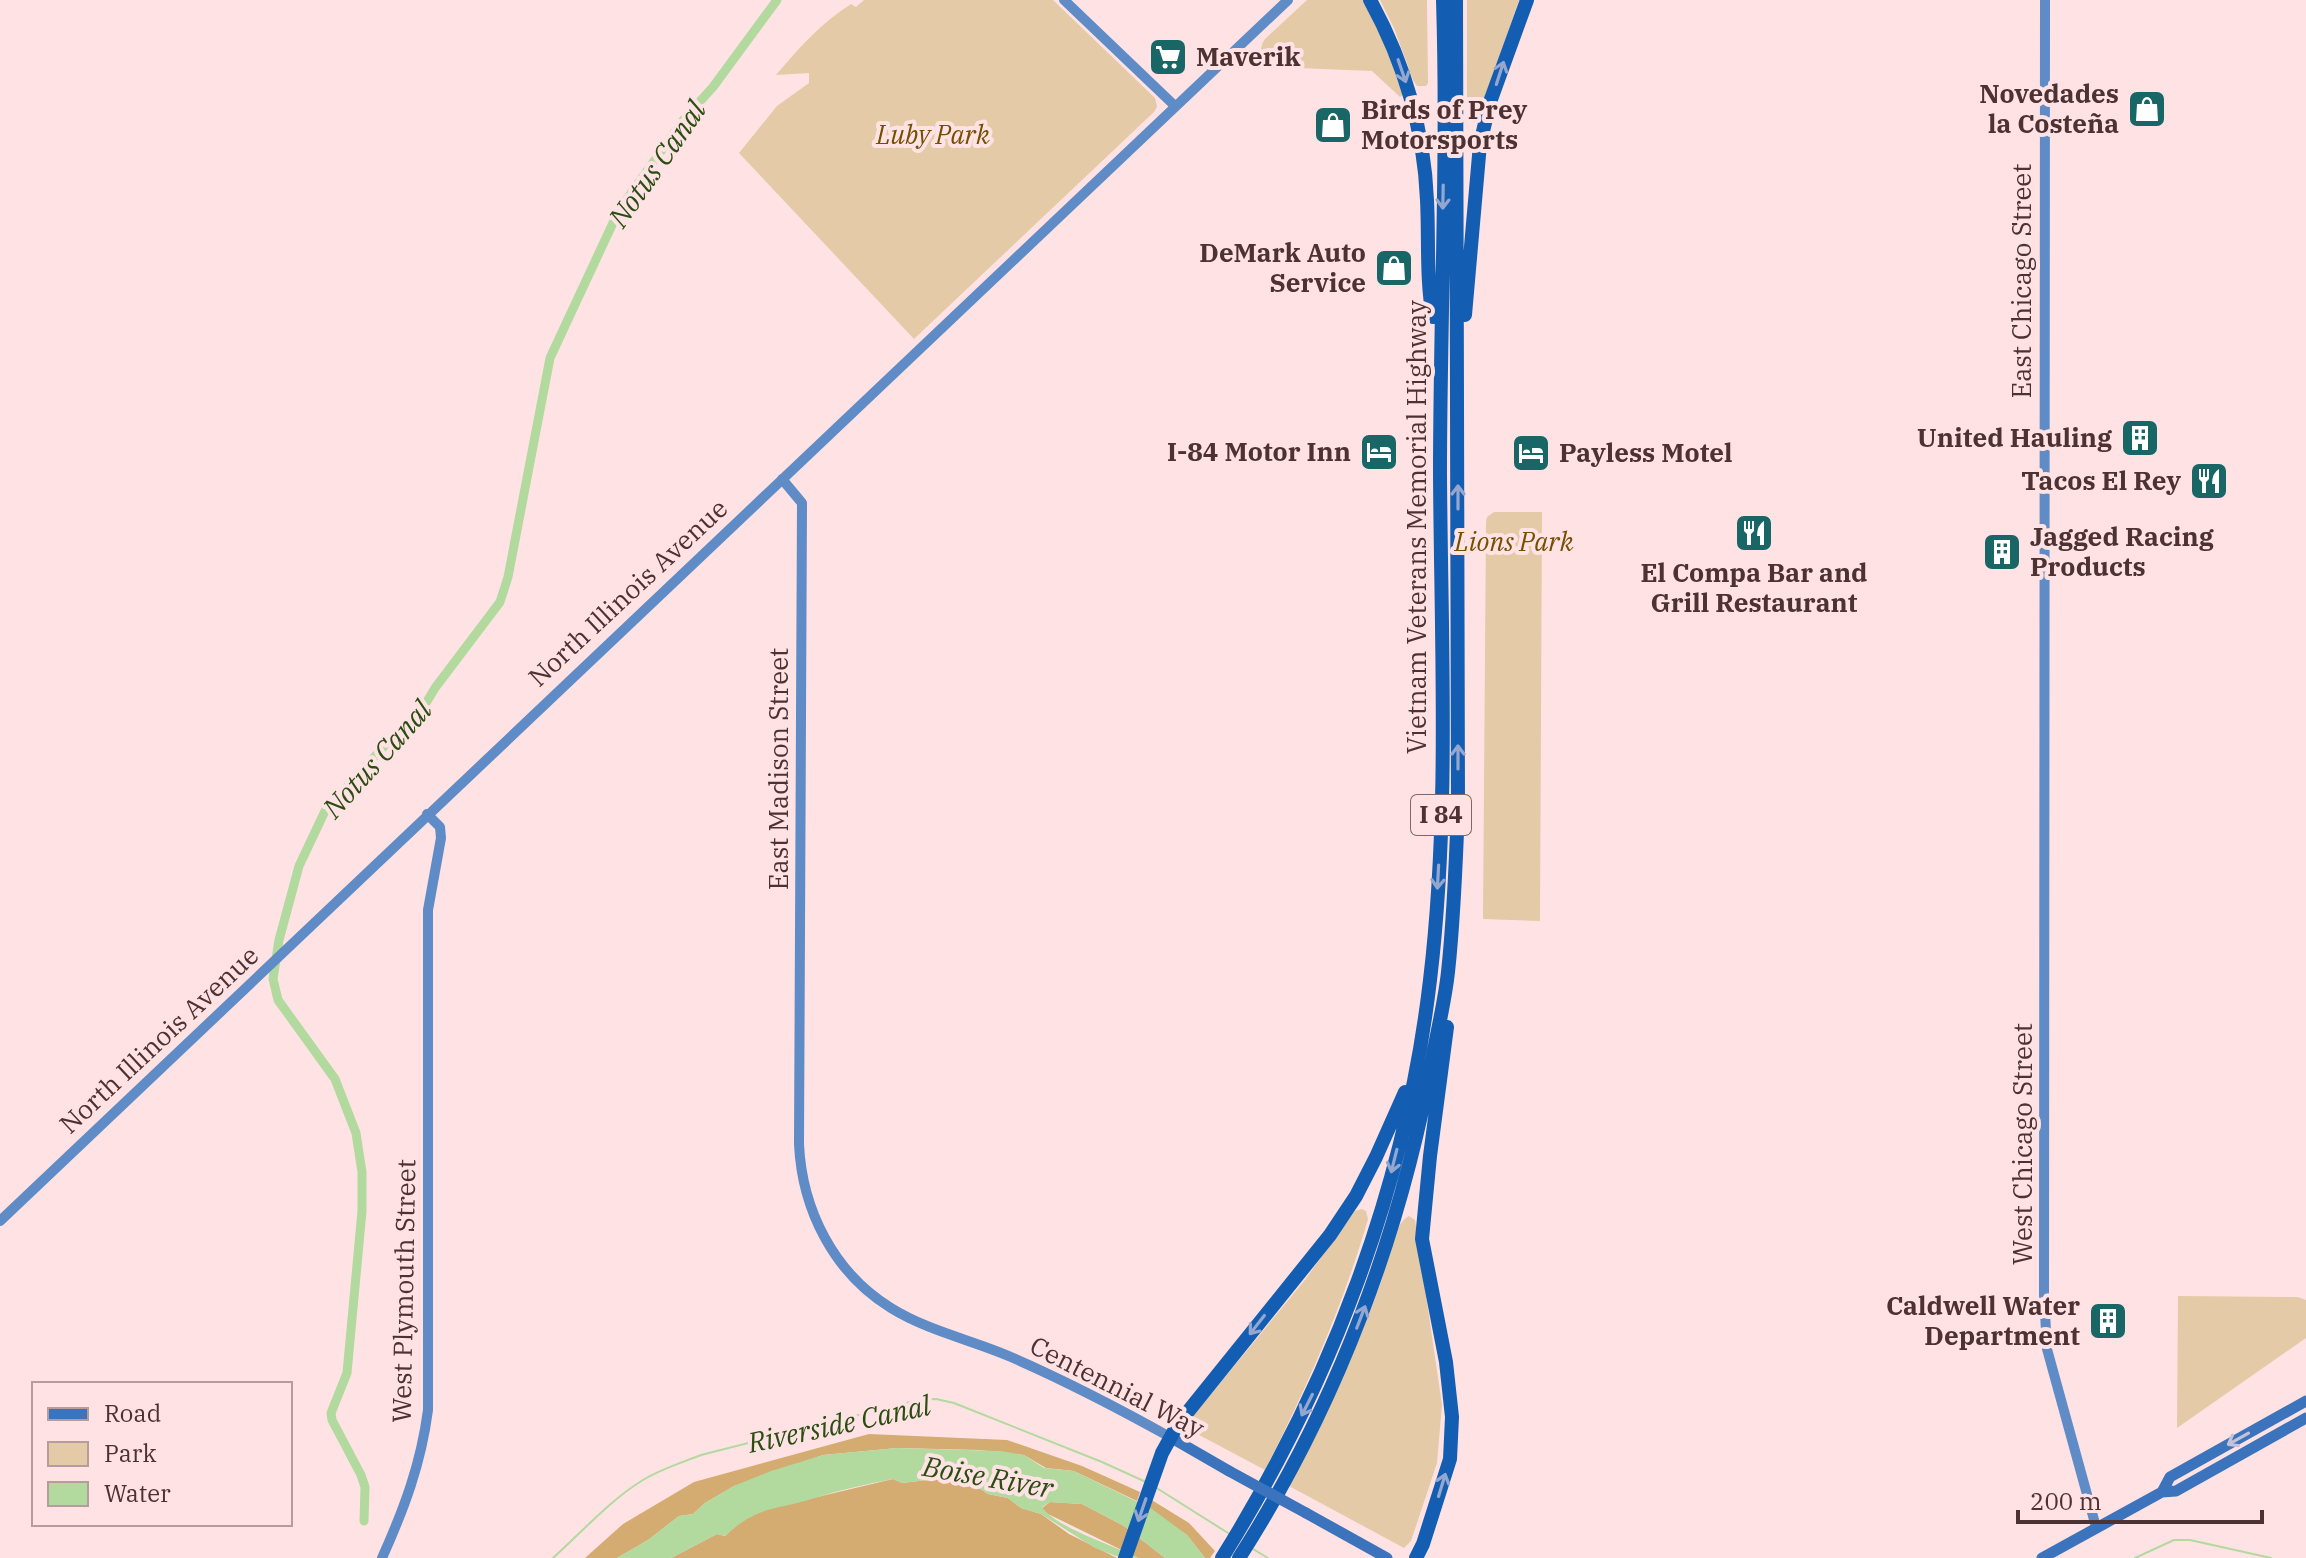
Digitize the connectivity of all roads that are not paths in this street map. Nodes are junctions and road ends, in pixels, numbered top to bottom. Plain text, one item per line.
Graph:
1 (1064, 0) edge
2 (1288, 0) edge
3 (1370, 0) edge
4 (1443, 0) edge
5 (1456, 0) edge
6 (1527, 0) edge
7 (2045, 0) edge
8 (1175, 106) junction
9 (1440, 352) junction
10 (1458, 371) junction
11 (782, 479) junction
12 (427, 814) junction
13 (2045, 946) joint
14 (1448, 975) junction
15 (1415, 1070) junction
16 (0, 1221) edge
17 (833, 1253) joint
18 (2306, 1401) edge
19 (2306, 1418) edge
20 (1170, 1437) junction
21 (2162, 1492) junction
22 (2096, 1527) junction
23 (1246, 1534) junction
24 (382, 1558) edge
25 (1125, 1558) edge
26 (1222, 1558) edge
27 (1239, 1558) edge
28 (1387, 1558) edge
29 (1416, 1558) edge
30 (2042, 1558) edge

1 - 8 street
2 - 8 street, North Illinois Avenue
3 -> 9 highway
4 -> 9 highway, Vietnam Veterans Memorial Highway / I 84
5 - 10 highway, Vietnam Veterans Memorial Highway / I 84
10 -> 6 highway
7 - 13 street, East Chicago Street
8 - 11 street, North Illinois Avenue
9 -> 15 highway, Vietnam Veterans Memorial Highway / I 84
14 -> 10 highway, I 84
11 - 12 street, North Illinois Avenue
11 - 17 street, East Madison Street
12 - 16 street, North Illinois Avenue
12 - 24 street, West Plymouth Street
13 - 22 street, West Chicago Street
23 -> 14 highway, I 84
29 -> 14 highway
15 -> 20 highway
15 -> 23 highway, Vietnam Veterans Memorial Highway / I 84
17 - 20 street, Centennial Way
18 -> 21 main road
19 - 21 main road
20 -> 25 highway
20 - 28 main road, Centennial Way, bridge
21 - 22 main road
22 - 30 main road
23 - 26 highway, I 84
23 - 27 highway, I 84

